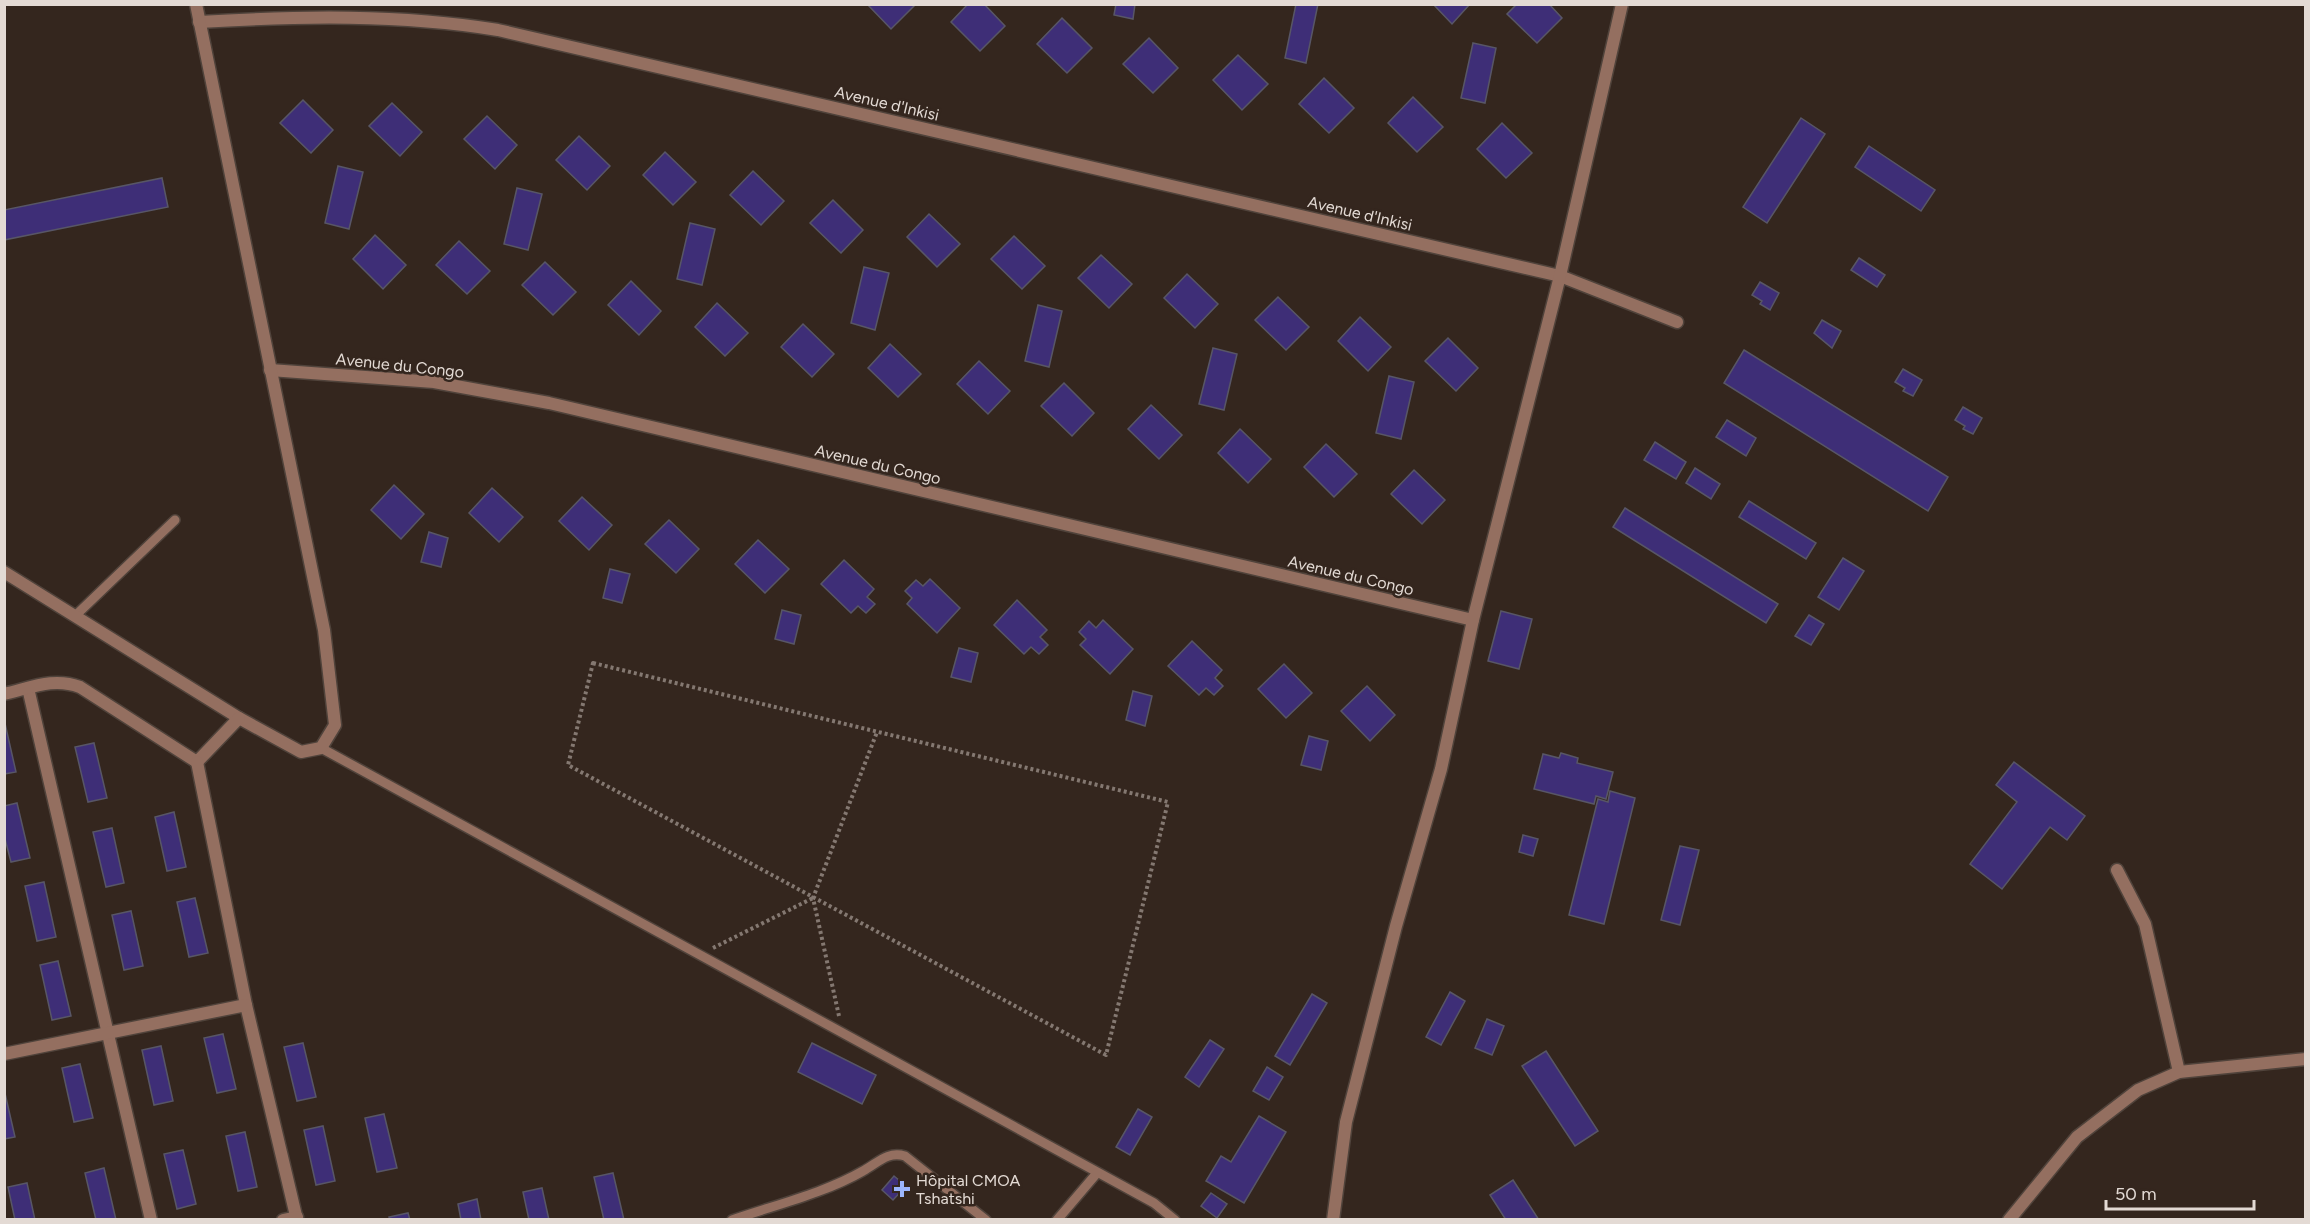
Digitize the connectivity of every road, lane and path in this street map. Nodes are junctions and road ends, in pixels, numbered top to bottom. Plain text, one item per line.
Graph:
1 (196, 4) edge
2 (1622, 4) edge
3 (199, 22) junction
4 (1560, 276) junction
5 (1677, 322) dead end
6 (270, 370) junction
7 (175, 520) dead end
8 (4, 572) edge
9 (75, 616) junction
10 (1473, 620) junction
11 (28, 688) junction
12 (4, 694) edge
13 (239, 718) junction
14 (877, 732) junction
15 (321, 748) junction
16 (197, 762) junction
17 (2117, 870) dead end
18 (813, 898) junction
19 (699, 955) junction
20 (246, 1005) junction
21 (108, 1033) junction
22 (843, 1035) junction
23 (4, 1054) edge
24 (2306, 1059) edge
25 (2179, 1072) junction
26 (1097, 1173) junction
27 (297, 1218) edge
28 (151, 1220) edge
29 (283, 1220) edge
30 (732, 1220) edge
31 (986, 1220) edge
32 (1057, 1220) edge
33 (1175, 1220) edge
34 (1333, 1220) edge
35 (2009, 1220) edge

1 - 3 street
2 - 4 street
3 - 4 street, Avenue d'Inkisi
3 - 6 street
4 - 5 street, Avenue d'Inkisi
4 - 10 street
6 - 10 street, Avenue du Congo
6 - 15 street
7 - 9 lane
8 - 9 street
9 - 13 street
10 - 34 street
11 - 12 street
11 - 16 street
11 - 21 street
13 - 15 street
13 - 16 street
14 - 18 path
14 - 18 path
14 - 18 path
15 - 19 lane
16 - 20 street
17 - 25 street
18 - 19 path
18 - 22 path
19 - 22 lane
20 - 21 street
20 - 27 street
21 - 23 street
21 - 28 street
22 - 26 lane
24 - 25 street
25 - 35 street
26 - 32 lane
26 - 33 lane
27 - 29 street
30 - 31 lane

